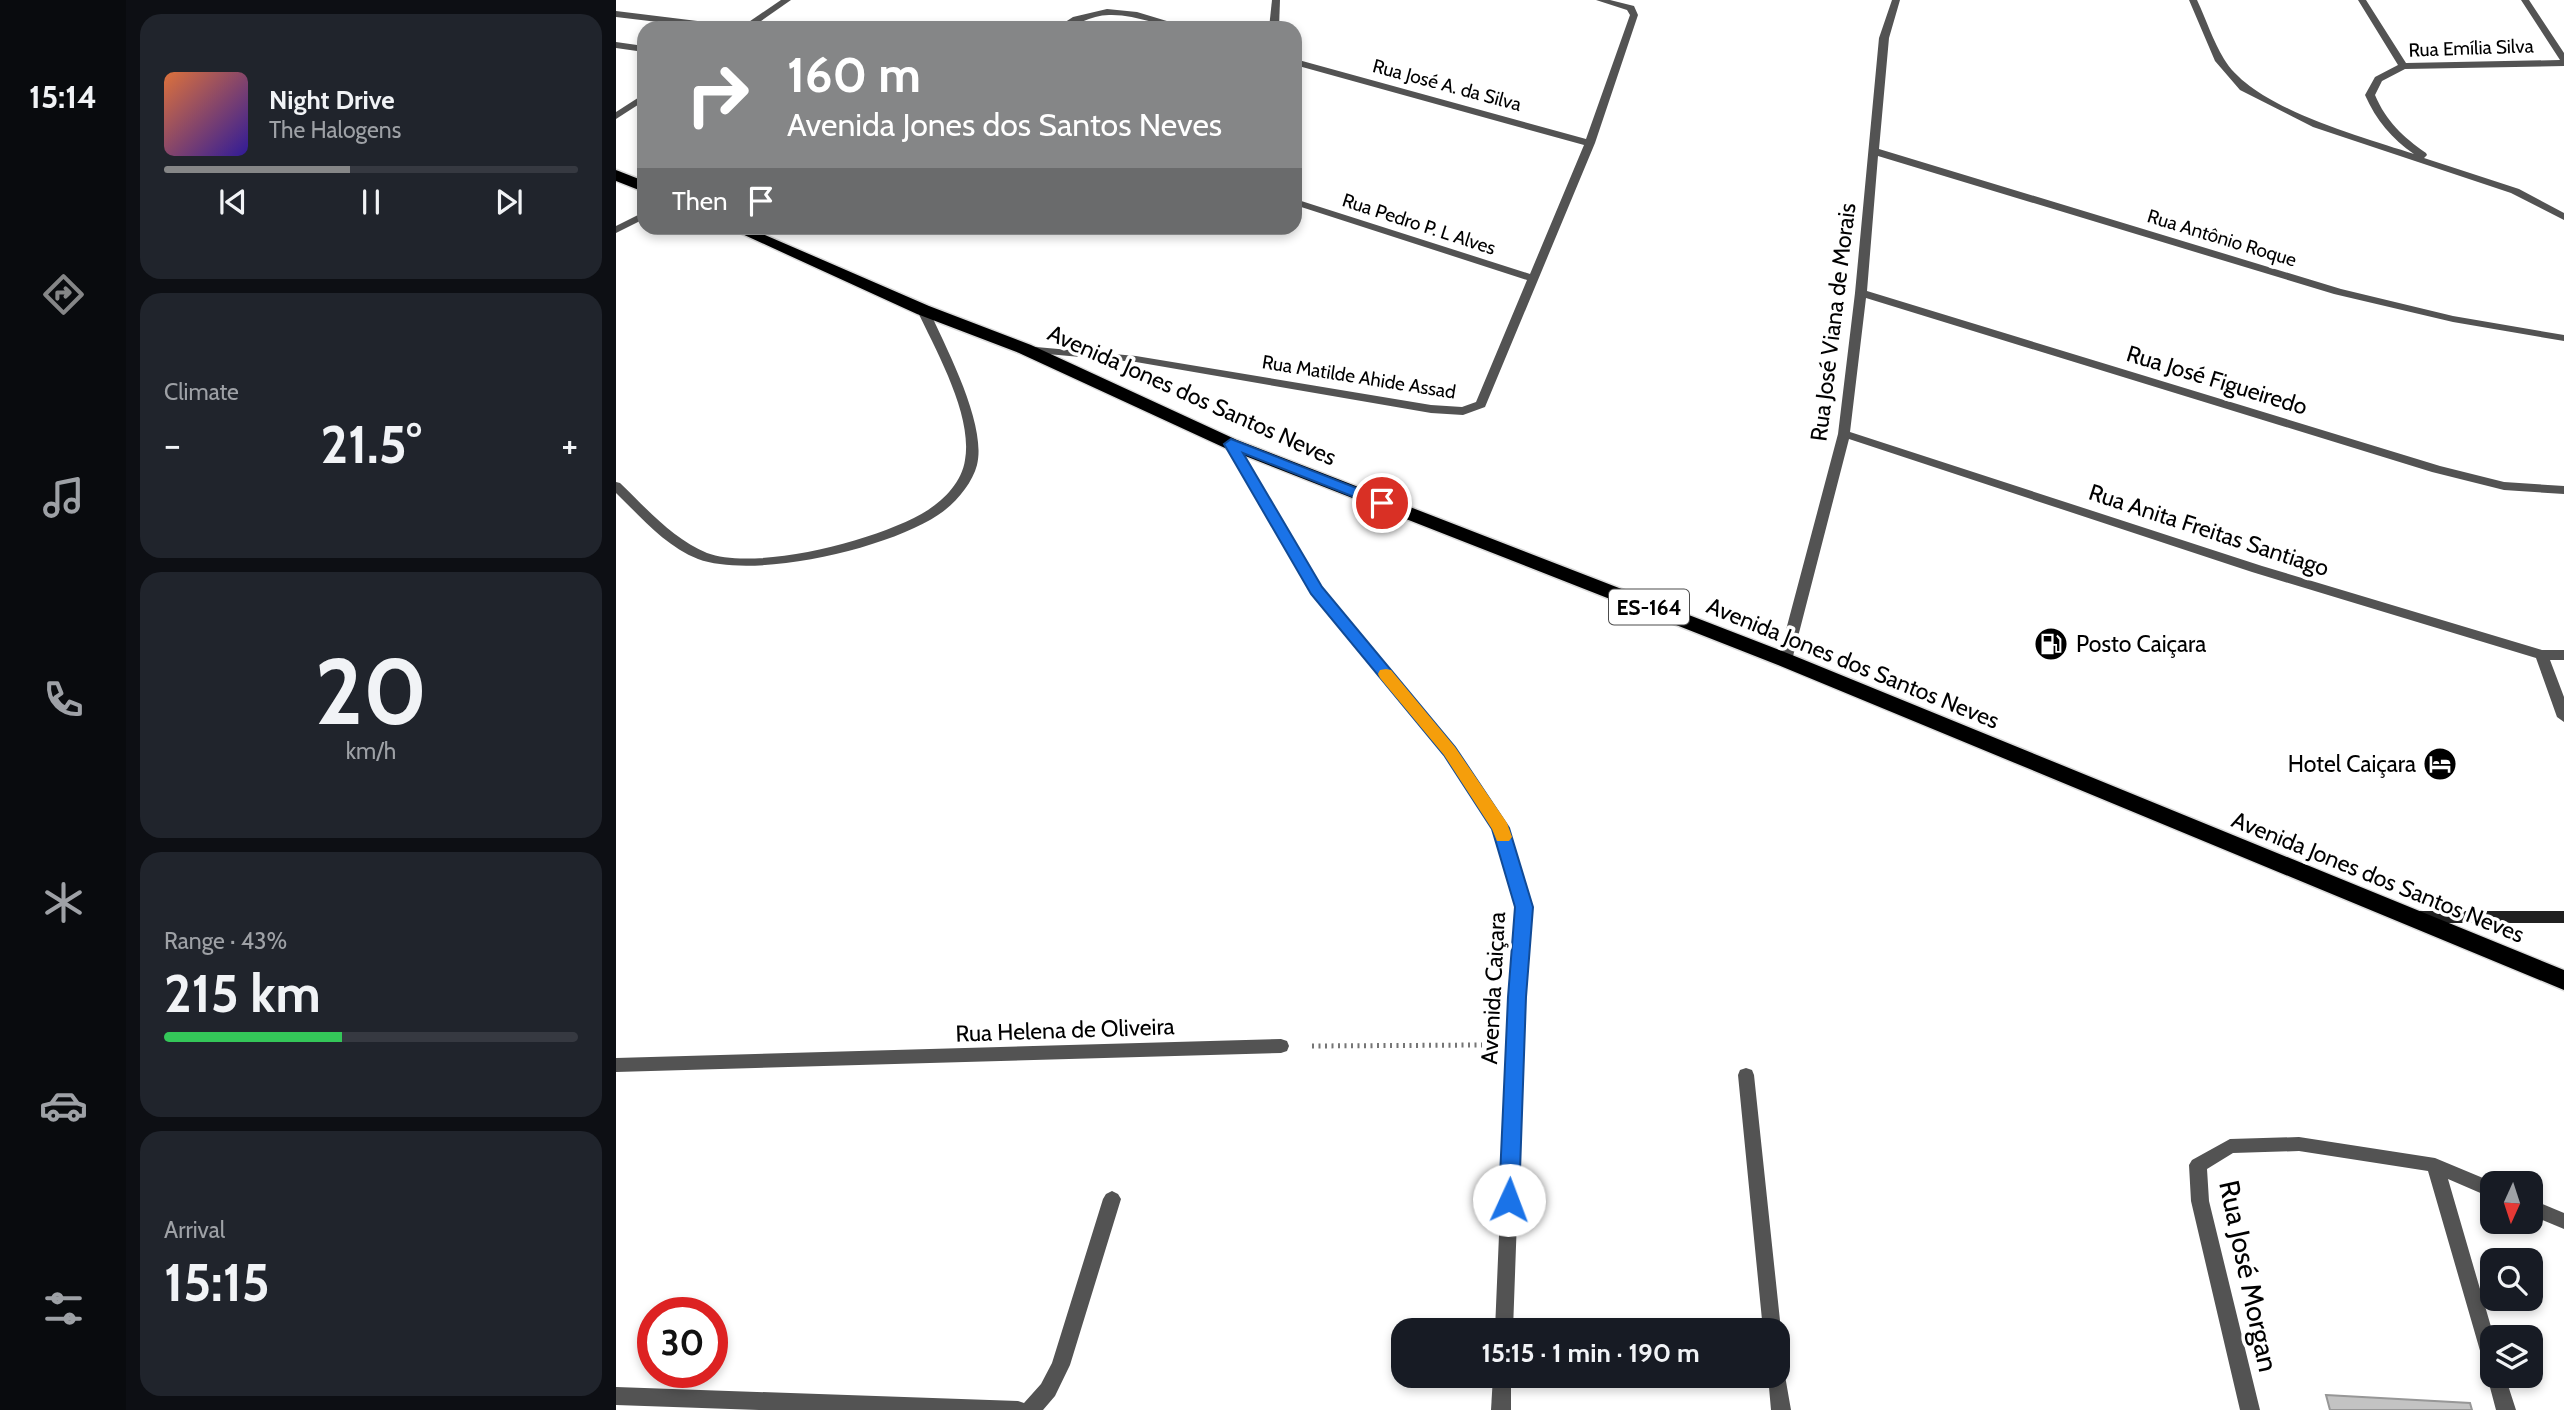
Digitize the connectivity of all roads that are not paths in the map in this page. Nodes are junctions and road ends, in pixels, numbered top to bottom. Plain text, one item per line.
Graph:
1 (788, 0) edge
2 (1276, 0) edge
3 (1600, 0) edge
4 (1896, 0) edge
5 (2193, 0) edge
6 (2362, 0) edge
7 (2525, 0) edge
8 (616, 14) edge
9 (673, 21) edge
10 (756, 21) edge
11 (1070, 21) edge
12 (1163, 21) edge
13 (1274, 21) edge
14 (616, 45) edge
15 (637, 48) edge
16 (2564, 61) edge
17 (1302, 64) edge
18 (2403, 66) junction
19 (637, 102) edge
20 (616, 116) edge
21 (1590, 143) junction
22 (1874, 151) junction
23 (2440, 167) junction
24 (616, 175) edge
25 (637, 184) edge
26 (1302, 204) edge
27 (2564, 217) edge
28 (637, 219) edge
29 (616, 230) edge
30 (753, 235) edge
31 (1533, 278) junction
32 (1861, 293) junction
33 (923, 310) junction
34 (2564, 338) edge
35 (1025, 349) junction
36 (1844, 434) junction
37 (1231, 444) junction
38 (616, 486) edge
39 (2564, 490) edge
40 (2542, 655) junction
41 (2564, 655) edge
42 (1785, 660) junction
43 (2564, 717) edge
44 (2564, 916) edge
45 (2412, 917) junction
46 (2564, 980) edge
47 (1281, 1046) road end
48 (616, 1065) edge
49 (1746, 1075) dead end
50 (2435, 1165) junction
51 (2480, 1185) edge
52 (1112, 1199) dead end
53 (2543, 1212) edge
54 (2564, 1221) edge
55 (1504, 1318) edge
56 (1771, 1318) edge
57 (2482, 1325) edge
58 (1502, 1388) edge
59 (1778, 1388) edge
60 (2500, 1388) edge
61 (616, 1396) edge
62 (1018, 1410) edge
63 (1031, 1410) edge
64 (1501, 1410) edge
65 (1781, 1410) edge
66 (2250, 1410) edge
67 (2506, 1410) edge

1 - 10 street
2 - 13 street
3 - 21 street, Rua Matilde Ahide Assad
4 - 22 street, Rua José Viana de Morais
5 - 23 street
6 - 18 street
7 - 16 street
8 - 9 street
11 - 12 street
14 - 15 street
16 - 18 street, Rua Emília Silva
17 - 21 street, Rua José A. da Silva
18 - 23 street, Rua Emília Silva
19 - 20 street
21 - 31 street, Rua Matilde Ahide Assad
22 - 32 street, Rua José Viana de Morais
22 - 34 street, Rua Antônio Roque
23 - 27 street
24 - 25 highway
26 - 31 street, Rua Pedro P. L Alves
28 - 29 street
30 - 33 highway, Avenida Jones dos Santos Neves / ES-164
31 - 35 street, Rua Matilde Ahide Assad
32 - 36 street, Rua José Viana de Morais
32 - 39 street, Rua José Figueiredo
33 - 35 highway, Avenida Jones dos Santos Neves / ES-164
33 - 38 street
35 - 37 highway, Avenida Jones dos Santos Neves / ES-164
36 - 40 street, Rua Anita Freitas Santiago
36 - 42 street, Rua José Viana de Morais
37 - 42 highway, Avenida Jones dos Santos Neves / ES-164
37 - 55 street, Avenida Caiçara
40 - 41 street, Rua Anita Freitas Santiago
40 - 43 street
42 - 45 highway, Avenida Jones dos Santos Neves / ES-164
44 - 45 street
45 - 46 highway, Avenida Jones dos Santos Neves / ES-164
47 - 48 street, Rua Helena de Oliveira
49 - 56 street
50 - 51 street, Rua José Morgan
50 - 57 street
50 - 66 street, Rua José Morgan
52 - 63 street
53 - 54 street
58 - 64 street
59 - 65 street
60 - 67 street
61 - 62 street

